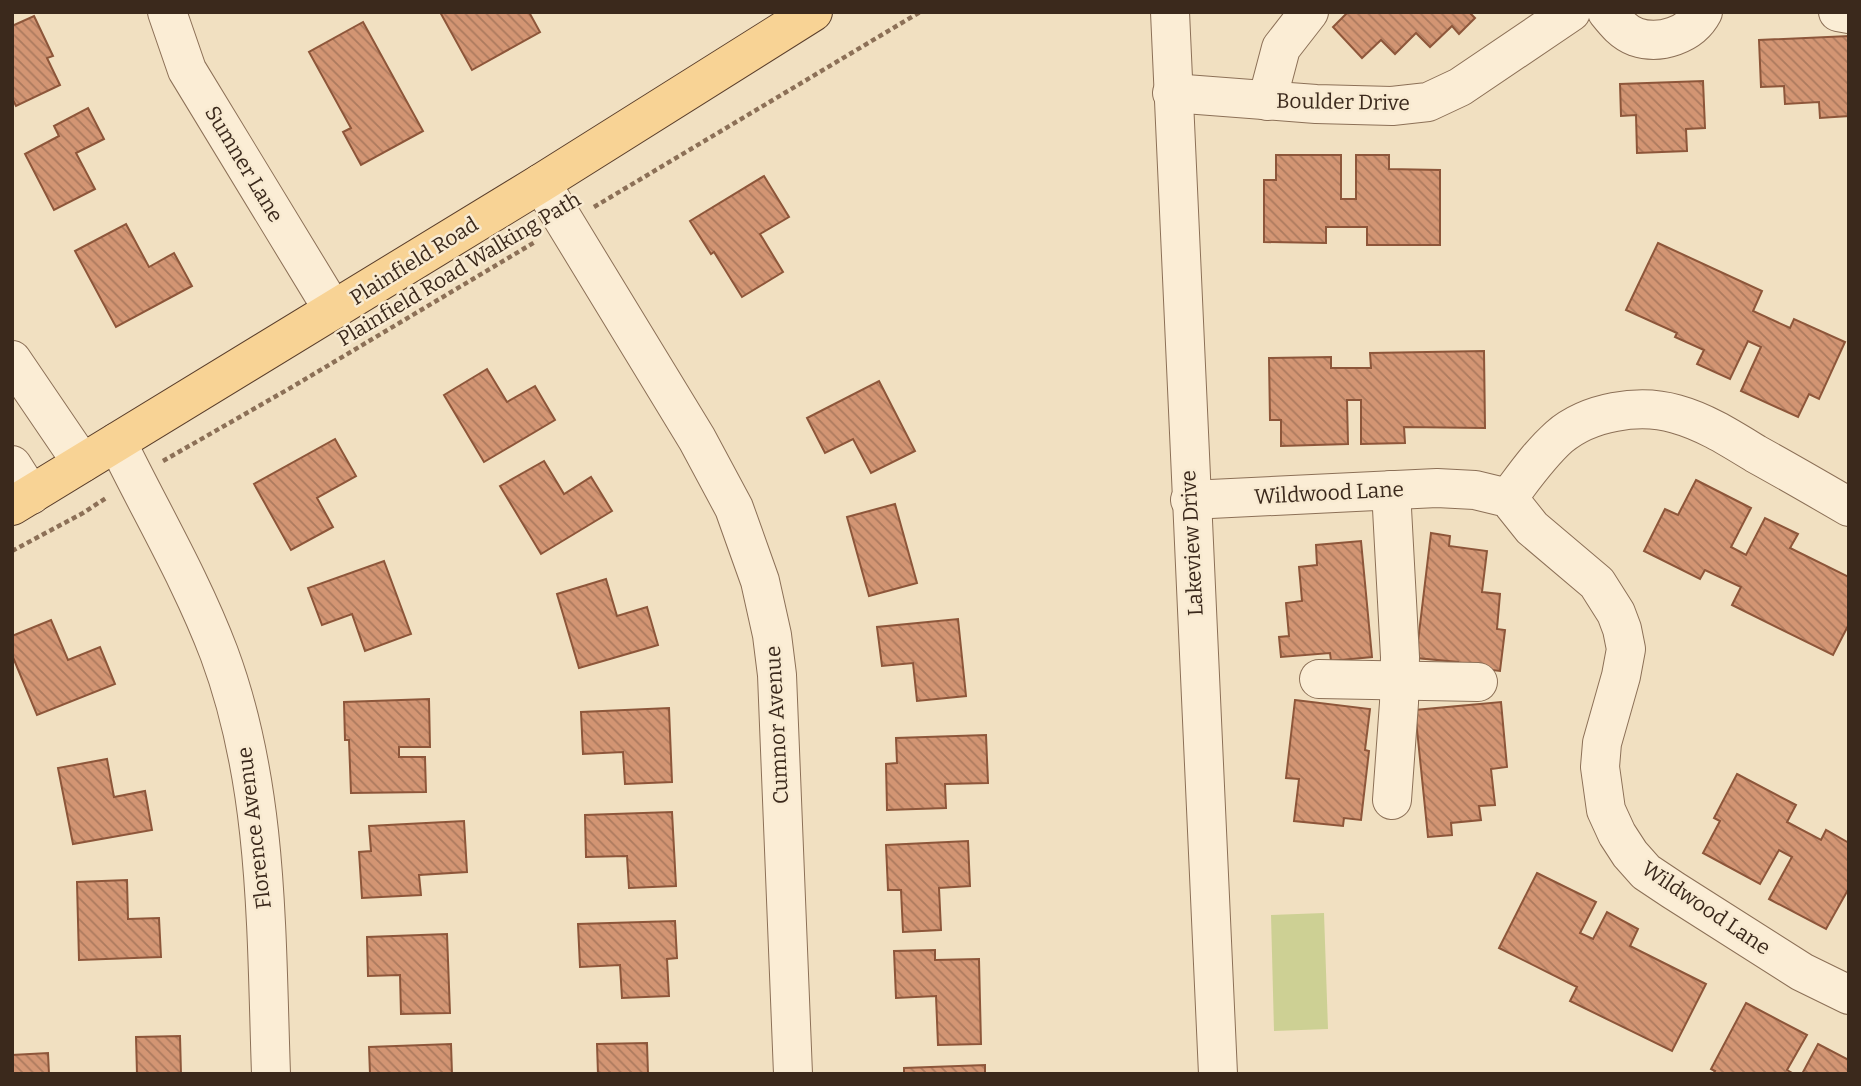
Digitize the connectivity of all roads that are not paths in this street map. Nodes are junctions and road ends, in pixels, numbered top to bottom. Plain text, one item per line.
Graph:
1 (167, 12) edge
2 (813, 12) edge
3 (1170, 12) edge
4 (1309, 12) edge
5 (1571, 12) edge
6 (1607, 12) edge
7 (1703, 12) edge
8 (1839, 12) edge
9 (1849, 14) edge
10 (1172, 93) junction
11 (1267, 101) junction
12 (541, 183) junction
13 (333, 310) junction
14 (12, 360) edge
15 (117, 442) junction
16 (82, 463) junction
17 (18, 489) edge
18 (1391, 490) junction
19 (1508, 498) junction
20 (1190, 500) junction
21 (1849, 507) edge
22 (1320, 679) dead end
23 (1400, 681) junction
24 (1478, 682) dead end
25 (1392, 800) dead end
26 (1849, 995) edge
27 (271, 1074) edge
28 (793, 1074) edge
29 (1218, 1074) edge

1 - 13 street, Sumner Lane
2 - 12 main road, Plainfield Road
3 - 10 street, Lakeview Drive
4 - 11 street
5 - 11 street, Boulder Drive
6 - 7 street
8 - 9 street
10 - 11 street, Boulder Drive
10 - 20 street, Lakeview Drive
12 - 13 main road, Plainfield Road
12 - 28 street, Cumnor Avenue
13 - 15 main road, Plainfield Road
14 - 16 street
15 - 16 main road, Plainfield Road
15 - 27 street, Florence Avenue
16 - 17 main road, Plainfield Road
18 - 19 street, Wildwood Lane
18 - 20 street, Wildwood Lane
18 - 23 street
19 - 21 street
19 - 26 street, Wildwood Lane
20 - 29 street, Lakeview Drive
22 - 23 street
23 - 24 street
23 - 25 street

